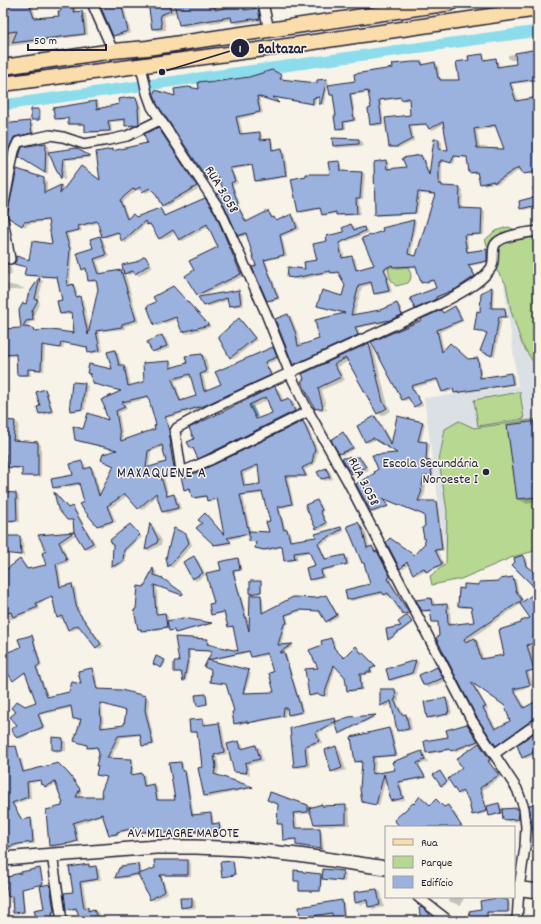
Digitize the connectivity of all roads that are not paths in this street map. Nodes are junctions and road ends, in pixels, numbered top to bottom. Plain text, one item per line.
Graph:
1 (92, 3) edge
2 (263, 3) edge
3 (451, 3) edge
4 (416, 5) edge
5 (538, 9) edge
6 (269, 30) junction
7 (113, 51) junction
8 (3, 67) edge
9 (142, 72) junction
10 (3, 84) edge
11 (160, 120) junction
12 (3, 210) edge
13 (3, 219) edge
14 (538, 232) edge
15 (10, 259) dead end
16 (290, 374) junction
17 (309, 411) junction
18 (538, 723) edge
19 (494, 754) junction
20 (52, 855) junction
21 (3, 859) edge
22 (380, 867) edge
23 (516, 888) edge
24 (538, 891) edge
25 (419, 898) edge
26 (62, 921) edge
27 (449, 921) edge
28 (517, 921) edge

1 - 7 street
2 - 6 street
3 - 4 main road
4 - 6 main road
5 - 9 main road
6 - 7 main road
7 - 8 main road
9 - 10 main road
9 - 11 street, RUA 3.058
11 - 12 street
11 - 16 street, RUA 3.058
13 - 15 street
14 - 16 street
16 - 17 street, RUA 3.058
16 - 17 street
17 - 19 street, RUA 3.058
18 - 19 street
19 - 23 street, RUA 3.058
20 - 21 street, AV. MILAGRE MABOTE
20 - 22 street, AV. MILAGRE MABOTE
20 - 26 street
23 - 24 street
23 - 28 street, RUA 3.058
25 - 27 street

